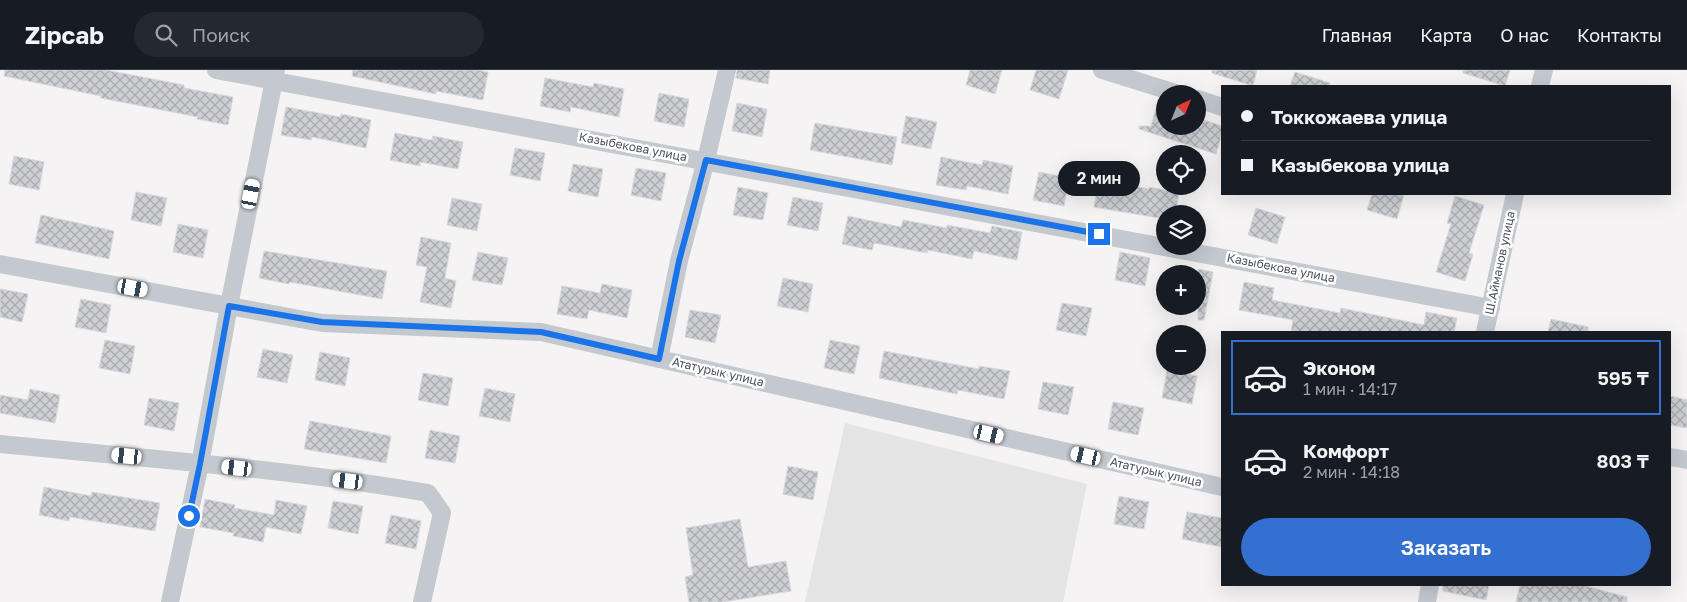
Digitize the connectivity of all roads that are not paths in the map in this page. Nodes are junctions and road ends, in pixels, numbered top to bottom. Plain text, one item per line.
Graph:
1 (216, 70) edge
2 (727, 70) edge
3 (1102, 70) edge
4 (1544, 70) edge
5 (275, 75) edge
6 (1540, 85) edge
7 (1156, 87) edge
8 (1206, 102) edge
9 (1221, 107) edge
10 (706, 160) junction
11 (1512, 195) edge
12 (0, 264) edge
13 (229, 306) junction
14 (1491, 308) junction
15 (1485, 331) edge
16 (659, 359) junction
17 (0, 444) edge
18 (1671, 457) edge
19 (1687, 460) edge
20 (200, 464) junction
21 (1221, 487) edge
22 (1430, 586) edge
23 (170, 602) edge
24 (422, 602) edge
25 (1427, 602) edge

1 - 5 street, Казыбекова улица
2 - 10 street
3 - 7 street
4 - 6 street
5 - 10 street, Казыбекова улица
5 - 13 street
8 - 9 street
10 - 14 street, Казыбекова улица
10 - 16 street
11 - 14 street, Ш.Айманов улица
12 - 13 street, Ататурык улица
13 - 16 street, Ататурык улица
13 - 20 street
14 - 15 street, Ш.Айманов улица
16 - 21 street, Ататурык улица
17 - 20 street
18 - 19 street
20 - 23 street
20 - 24 street
22 - 25 street

